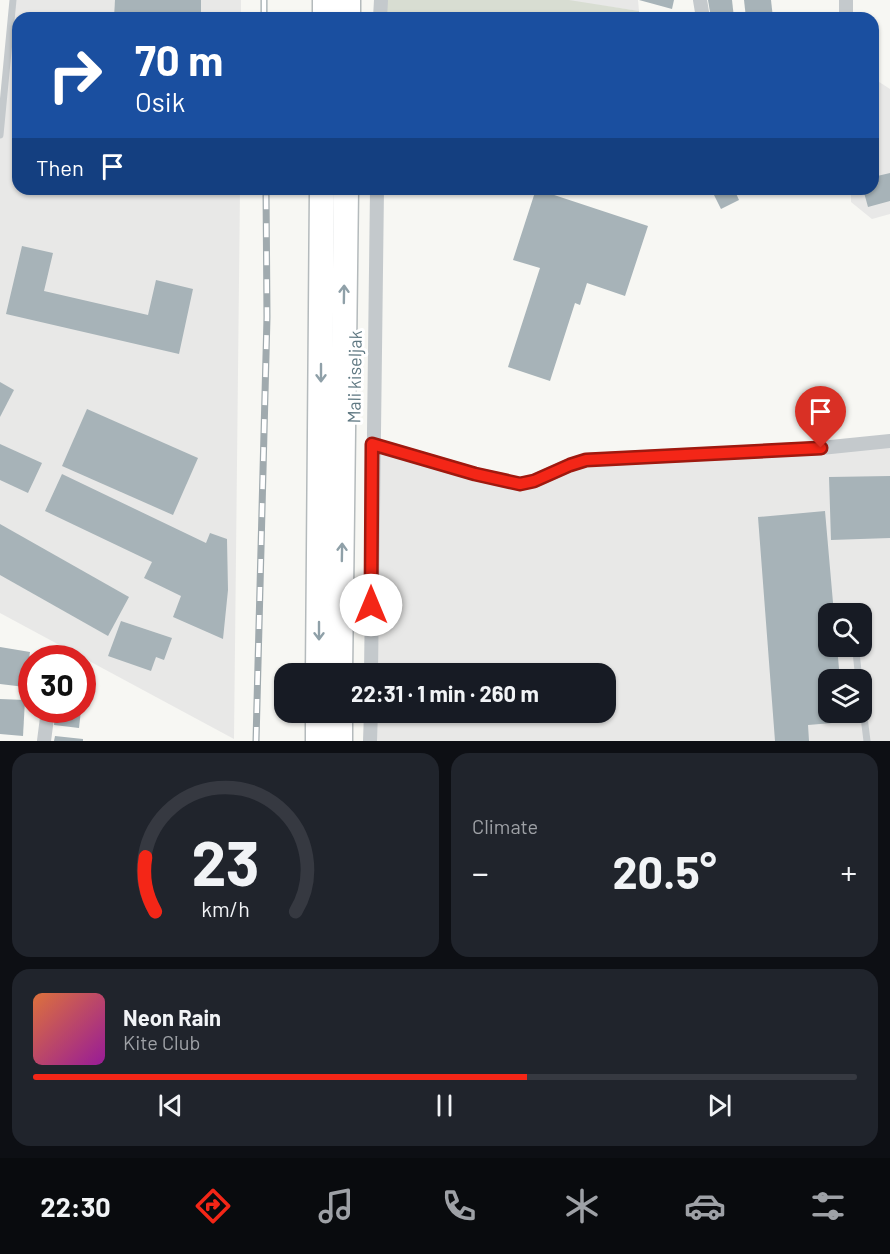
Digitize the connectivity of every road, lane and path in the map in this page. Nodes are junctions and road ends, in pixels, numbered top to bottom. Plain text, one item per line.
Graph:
1 (13, 0) edge
2 (0, 135) edge
3 (322, 195) edge
4 (346, 195) edge
5 (376, 195) edge
6 (890, 441) edge
7 (372, 444) junction
8 (318, 663) edge
9 (340, 663) edge
10 (371, 663) edge
11 (46, 723) edge
12 (318, 723) edge
13 (340, 723) edge
14 (371, 723) edge
15 (865, 723) edge
16 (44, 741) edge
17 (318, 741) edge
18 (340, 741) edge
19 (370, 741) edge
20 (867, 741) edge

1 - 2 lane
3 -> 8 highway
9 -> 4 highway
5 - 7 street, Mali kiseljak
6 - 7 street
7 - 10 street, Mali kiseljak
11 - 16 street
12 - 17 highway
13 - 18 highway
14 - 19 street
15 - 20 lane

